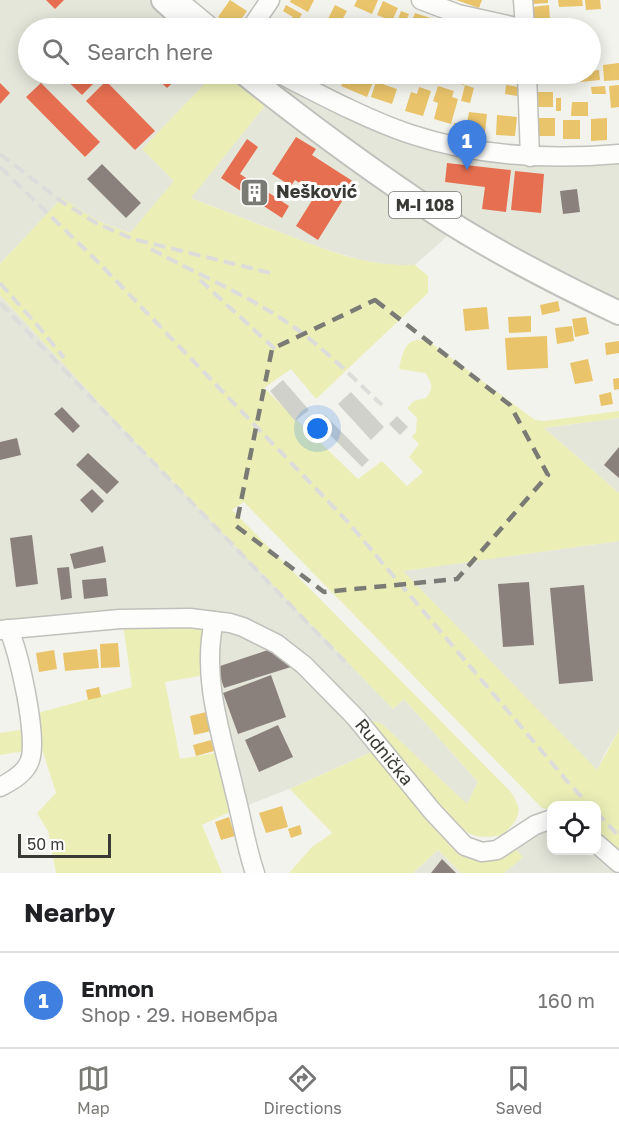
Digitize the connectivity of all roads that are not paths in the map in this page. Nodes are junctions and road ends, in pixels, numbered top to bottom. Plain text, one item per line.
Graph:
1 (163, 0) edge
2 (179, 0) edge
3 (270, 0) edge
4 (421, 0) edge
5 (523, 0) edge
6 (183, 18) edge
7 (200, 18) edge
8 (257, 18) edge
9 (476, 18) edge
10 (524, 18) edge
11 (258, 84) edge
12 (301, 84) edge
13 (527, 84) edge
14 (619, 154) edge
15 (530, 157) junction
16 (619, 314) edge
17 (214, 621) junction
18 (4, 630) edge
19 (0, 787) edge
20 (547, 821) edge
21 (601, 847) edge
22 (619, 863) edge
23 (255, 873) edge

1 - 6 main road
2 - 7 street
3 - 8 street
4 - 9 street
5 - 10 street
11 - 16 main road, M-I 108
12 - 15 street
13 - 15 street
14 - 15 street
17 - 18 street, Rudnička
17 - 20 street, Rudnička
17 - 23 street
18 - 19 street, Rudnička
21 - 22 street

